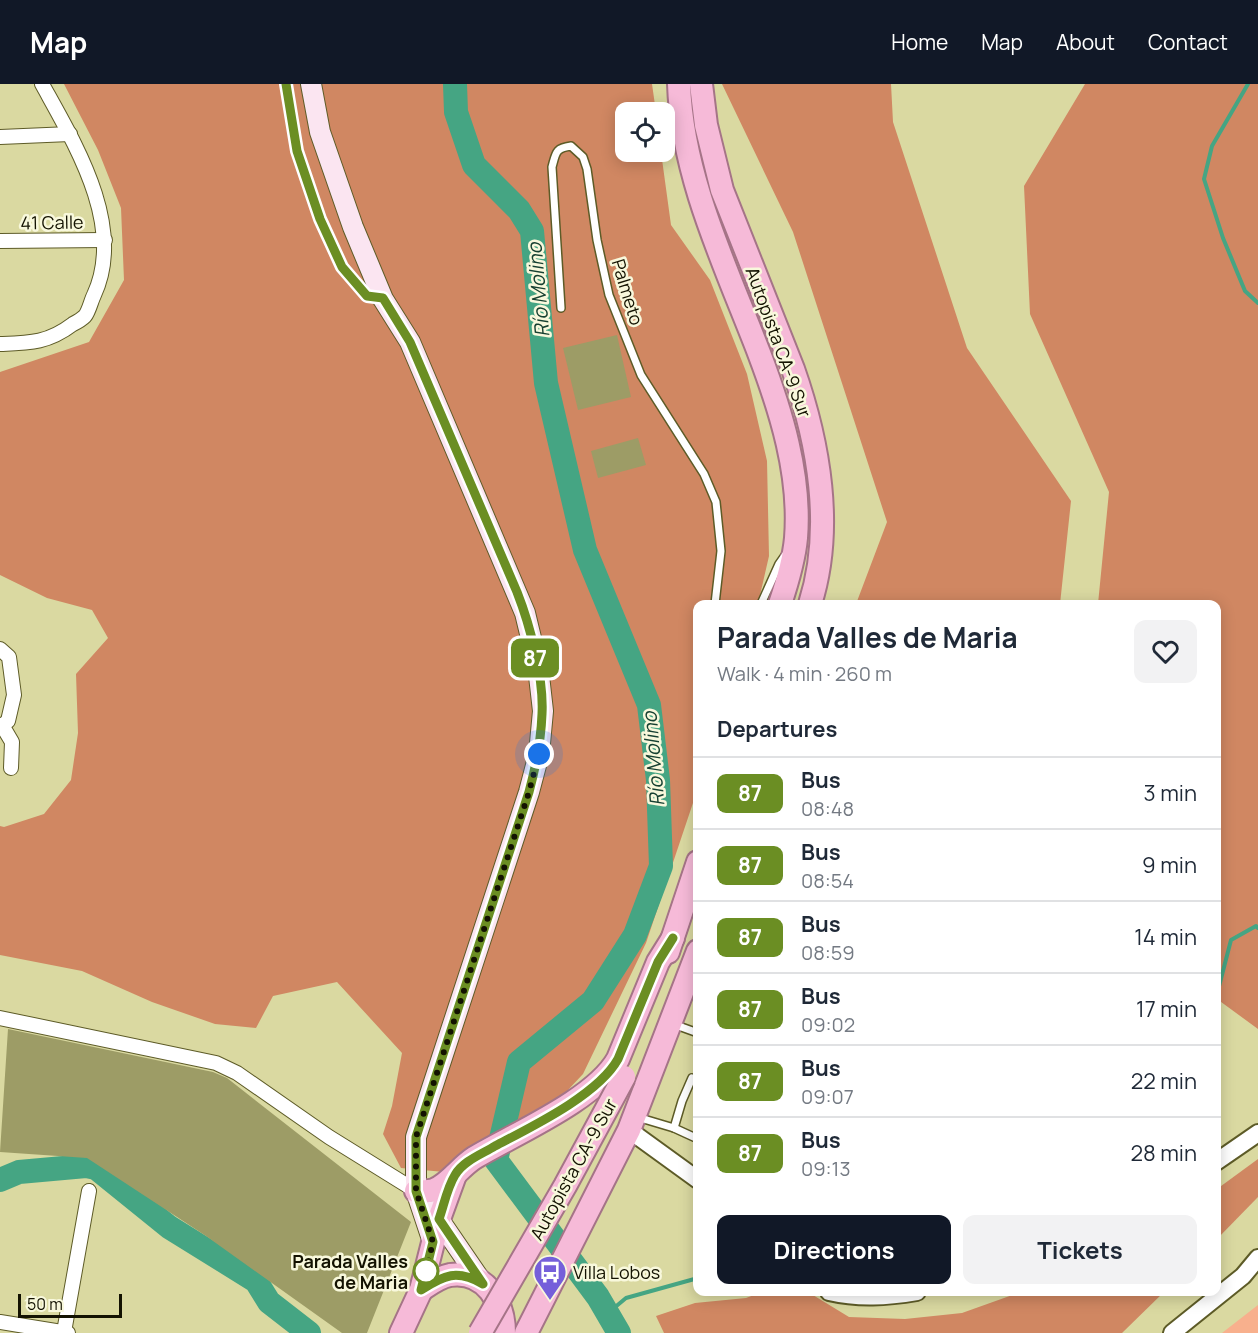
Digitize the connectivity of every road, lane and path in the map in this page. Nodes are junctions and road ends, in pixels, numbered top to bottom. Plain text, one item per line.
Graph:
1 (42, 84) edge
2 (286, 84) edge
3 (311, 84) edge
4 (679, 84) edge
5 (701, 84) edge
6 (70, 134) junction
7 (0, 137) edge
8 (105, 240) junction
9 (0, 241) edge
10 (383, 298) junction
11 (561, 308) dead end
12 (0, 344) edge
13 (796, 539) junction
14 (715, 600) edge
15 (763, 600) edge
16 (781, 600) edge
17 (811, 600) edge
18 (4, 653) edge
19 (3, 724) edge
20 (11, 768) dead end
21 (693, 877) edge
22 (673, 938) junction
23 (693, 964) edge
24 (0, 1018) edge
25 (670, 1023) junction
26 (693, 1031) edge
27 (692, 1077) dead end
28 (632, 1123) junction
29 (674, 1128) junction
30 (1258, 1133) edge
31 (693, 1137) edge
32 (1221, 1159) edge
33 (463, 1167) junction
34 (693, 1176) edge
35 (89, 1191) dead end
36 (416, 1191) junction
37 (439, 1219) junction
38 (433, 1242) junction
39 (1258, 1258) edge
40 (483, 1284) junction
41 (421, 1290) junction
42 (1221, 1294) edge
43 (854, 1296) edge
44 (895, 1296) edge
45 (1219, 1296) edge
46 (0, 1322) edge
47 (66, 1333) edge
48 (400, 1333) edge
49 (480, 1333) edge
50 (504, 1333) edge
51 (526, 1333) edge
52 (1172, 1333) edge

1 - 6 street
2 - 10 lane
3 - 10 main road
4 - 13 highway, Autopista CA-9 Sur
5 - 17 highway, Autopista CA-9 Sur
6 - 7 street
6 - 8 street
8 - 9 street, 41 Calle
8 - 12 street
10 - 36 main road
11 - 14 lane, Palmeto
13 - 15 lane
13 - 16 highway, Autopista CA-9 Sur
18 - 19 street
19 - 20 street
21 - 22 highway, Autopista CA-9 Sur
22 - 33 highway
22 - 49 highway, Autopista CA-9 Sur, bridge
23 - 25 highway, Autopista CA-9 Sur
24 - 36 street
25 - 26 lane
25 - 28 highway, Autopista CA-9 Sur
27 - 29 lane
28 - 29 lane
28 - 34 street
28 - 51 highway, Autopista CA-9 Sur
29 - 31 lane
30 - 32 street
33 - 36 highway
33 - 37 highway
35 - 47 street
36 - 37 main road
36 - 38 main road
37 - 38 highway
37 - 40 main road
38 - 41 highway
39 - 42 street
40 - 41 highway
40 - 50 highway
41 - 48 highway
43 - 44 street
45 - 52 street
46 - 47 street

